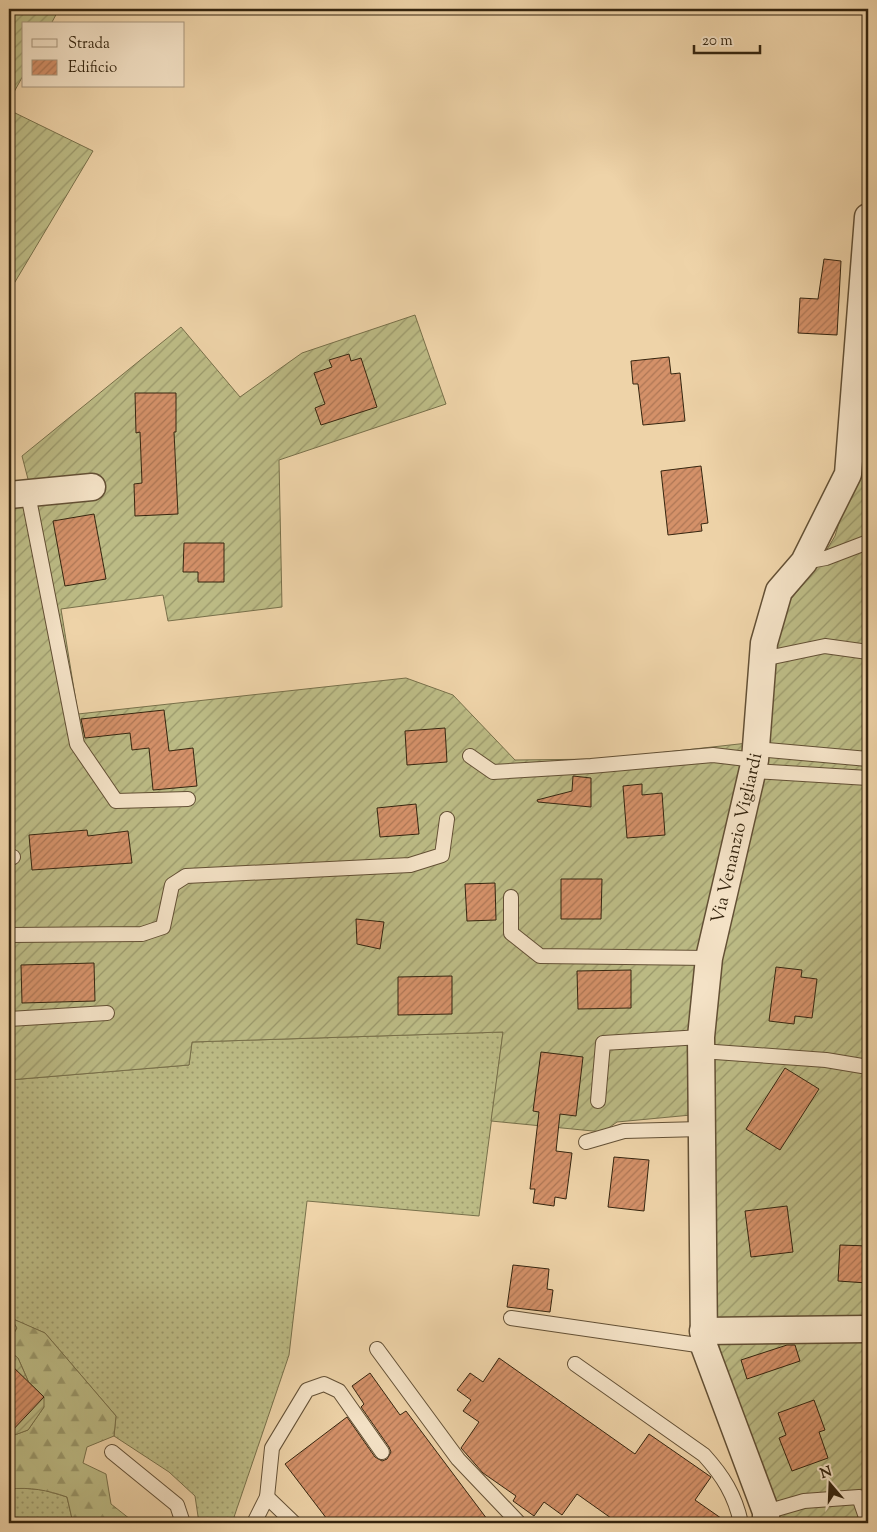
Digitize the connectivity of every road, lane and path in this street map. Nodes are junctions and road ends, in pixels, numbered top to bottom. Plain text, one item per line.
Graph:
1 (868, 217) edge
2 (92, 488) dead end
3 (19, 494) edge
4 (868, 542) edge
5 (804, 562) junction
6 (868, 652) edge
7 (763, 659) junction
8 (470, 756) dead end
9 (868, 759) edge
10 (755, 760) junction
11 (868, 778) edge
12 (188, 799) dead end
13 (447, 819) dead end
14 (511, 896) dead end
15 (9, 935) edge
16 (709, 958) junction
17 (107, 1013) dead end
18 (9, 1019) edge
19 (701, 1044) junction
20 (868, 1068) edge
21 (598, 1100) dead end
22 (701, 1129) junction
23 (586, 1142) dead end
24 (511, 1318) dead end
25 (868, 1329) edge
26 (704, 1338) junction
27 (377, 1348) dead end
28 (575, 1364) dead end
29 (112, 1452) dead end
30 (382, 1452) dead end
31 (267, 1497) junction
32 (766, 1517) edge
33 (183, 1523) edge
34 (254, 1523) edge
35 (294, 1523) edge
36 (519, 1523) edge
37 (741, 1523) edge
38 (868, 1523) edge

1 - 5 street, Via Venanzio Vigliardi
2 - 3 street
3 - 12 lane
4 - 5 lane
5 - 7 street, Via Venanzio Vigliardi
6 - 7 lane
7 - 10 street, Via Venanzio Vigliardi
8 - 10 lane
9 - 10 lane
10 - 11 lane
10 - 16 street, Via Venanzio Vigliardi
13 - 15 lane
14 - 16 lane
16 - 19 street, Via Venanzio Vigliardi
17 - 18 lane
19 - 20 lane
19 - 21 lane
19 - 22 street, Via Venanzio Vigliardi
22 - 23 lane
22 - 26 street, Via Venanzio Vigliardi
24 - 26 lane
25 - 26 street
26 - 32 street, Via Venanzio Vigliardi
27 - 36 lane
28 - 37 lane
29 - 33 lane
30 - 31 lane
31 - 34 lane
31 - 35 lane
32 - 38 lane

